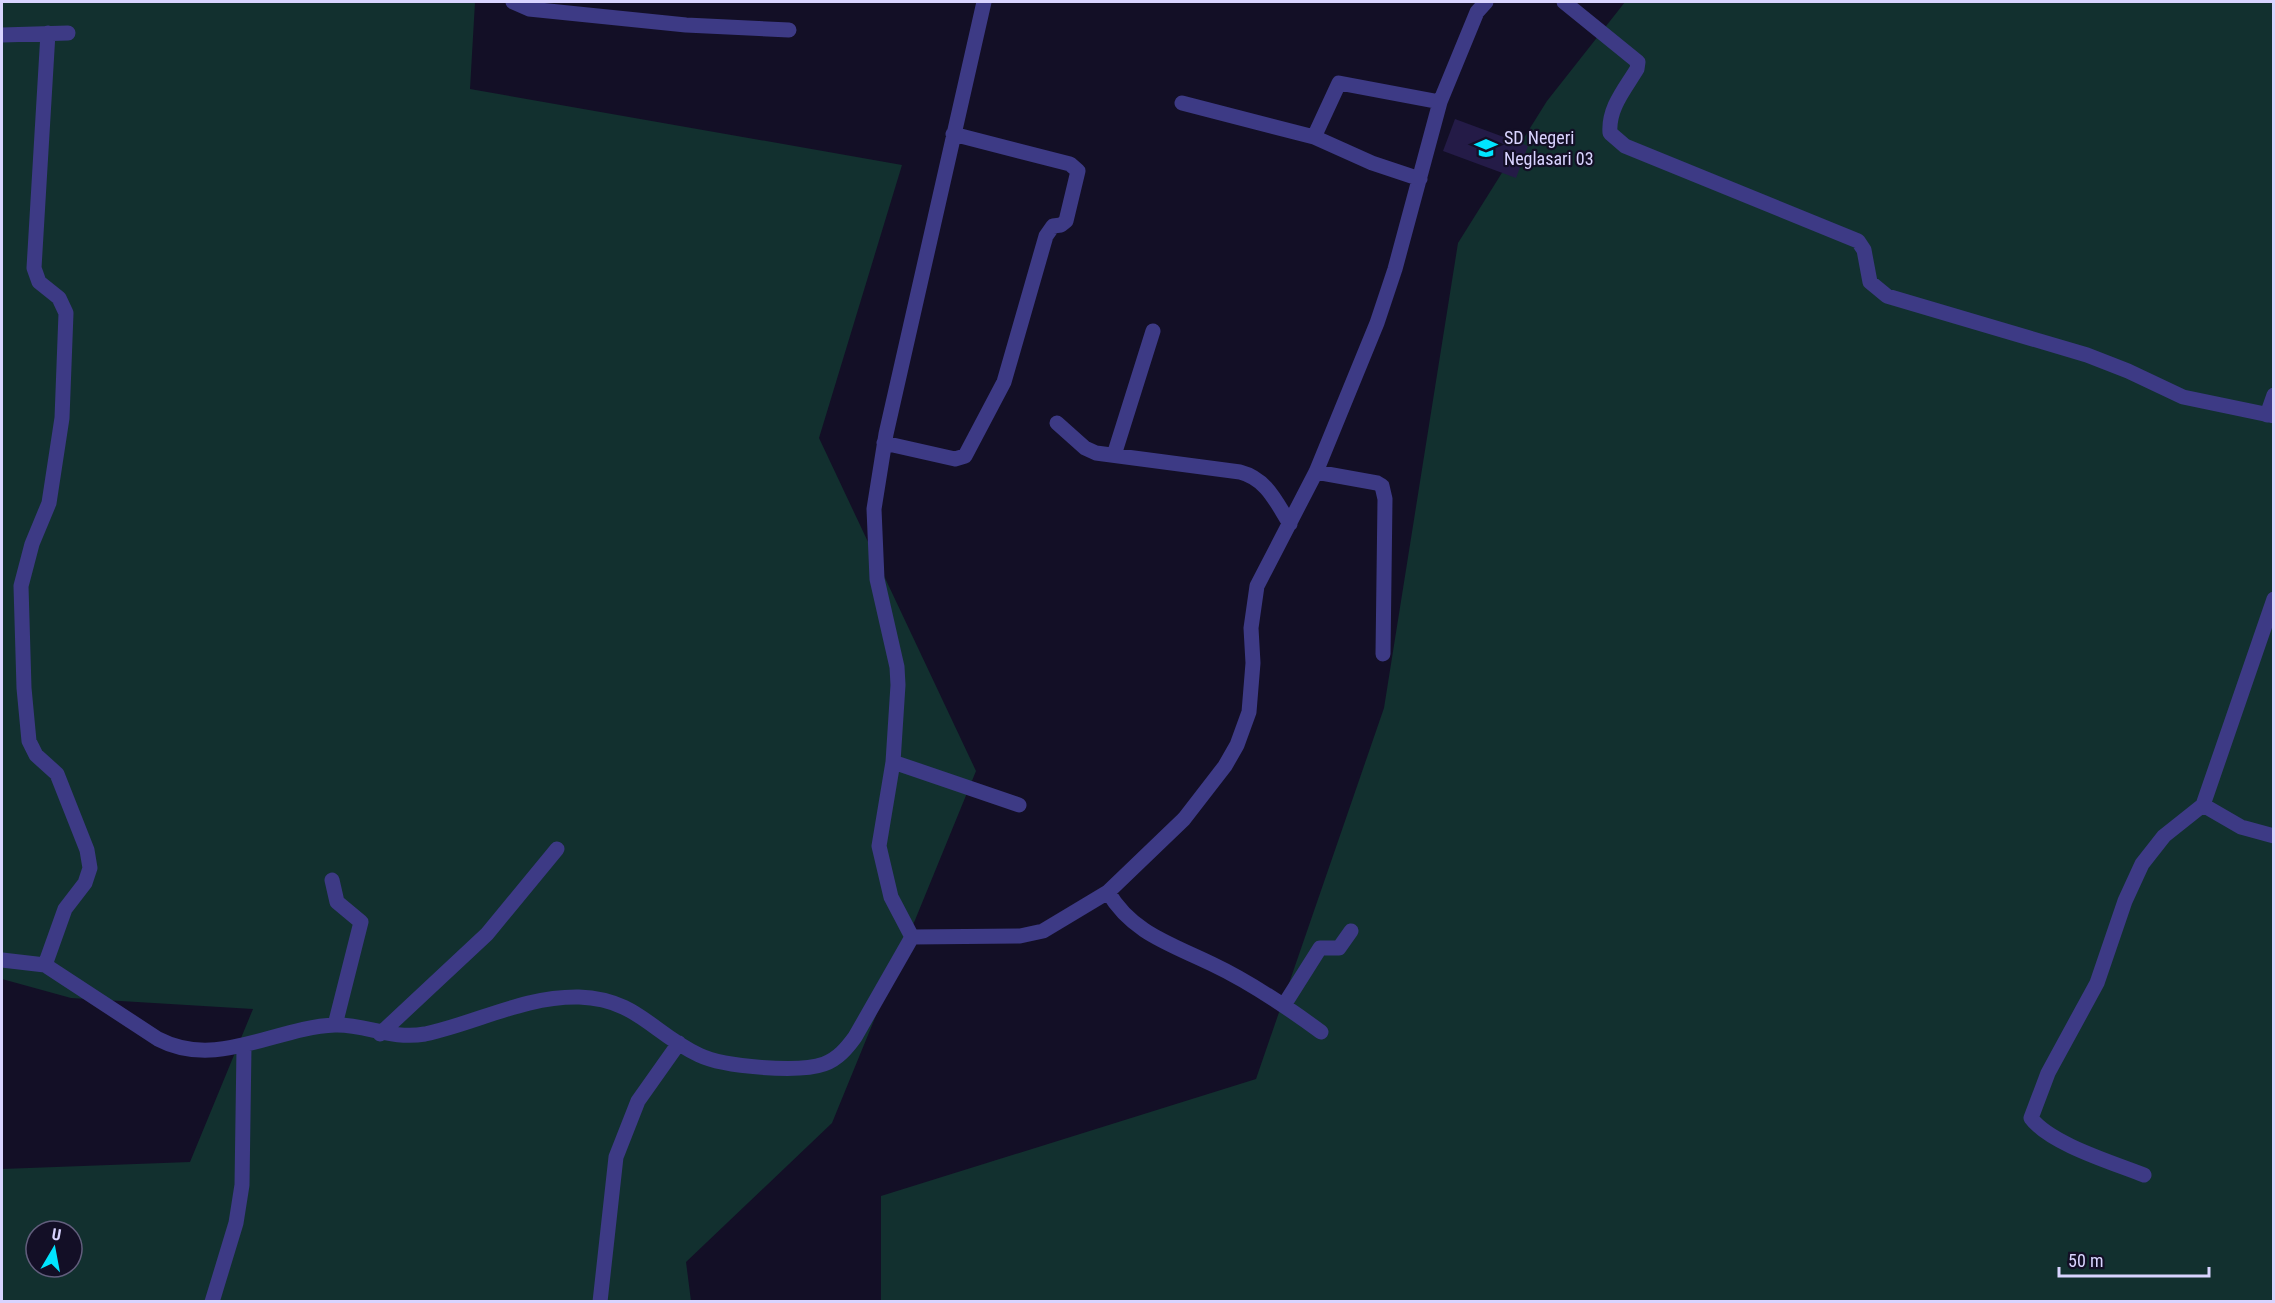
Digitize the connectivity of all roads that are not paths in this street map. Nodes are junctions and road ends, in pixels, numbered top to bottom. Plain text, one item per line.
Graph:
1 (513, 2) edge
2 (984, 2) edge
3 (1486, 2) edge
4 (1564, 2) edge
5 (789, 30) dead end
6 (48, 33) junction
7 (68, 33) dead end
8 (2, 35) edge
9 (1440, 102) junction
10 (1182, 103) dead end
11 (953, 134) junction
12 (1314, 137) junction
13 (1420, 179) junction
14 (1153, 330) dead end
15 (2274, 395) edge
16 (2270, 415) edge
17 (1057, 423) dead end
18 (884, 443) junction
19 (1114, 455) junction
20 (1316, 472) junction
21 (1290, 524) junction
22 (2274, 599) edge
23 (1383, 654) dead end
24 (893, 762) junction
25 (1019, 805) dead end
26 (2202, 805) junction
27 (2274, 836) edge
28 (557, 849) dead end
29 (332, 879) dead end
30 (1108, 892) junction
31 (1351, 932) dead end
32 (912, 937) junction
33 (2, 960) edge
34 (45, 965) junction
35 (1284, 1005) junction
36 (335, 1025) junction
37 (1322, 1032) dead end
38 (380, 1034) junction
39 (679, 1043) junction
40 (244, 1047) junction
41 (2144, 1175) dead end
42 (212, 1302) edge
43 (600, 1302) edge

1 - 5 street
2 - 11 street
3 - 9 street
4 - 16 street
6 - 7 street
6 - 8 street
6 - 34 street
9 - 12 street
9 - 13 street
10 - 12 street
11 - 18 street
11 - 18 street
12 - 13 street
13 - 20 street
14 - 19 street
15 - 16 street
17 - 19 street
18 - 24 street
19 - 21 street
20 - 21 street
20 - 23 street
21 - 30 street
22 - 26 street
24 - 25 street
24 - 32 street
26 - 27 street
26 - 41 street
28 - 38 street
29 - 36 street
30 - 32 street
30 - 35 street
31 - 35 street
32 - 39 street
33 - 34 street
34 - 40 street
35 - 37 street
36 - 38 street
36 - 40 street
38 - 39 street
39 - 43 street
40 - 42 street

